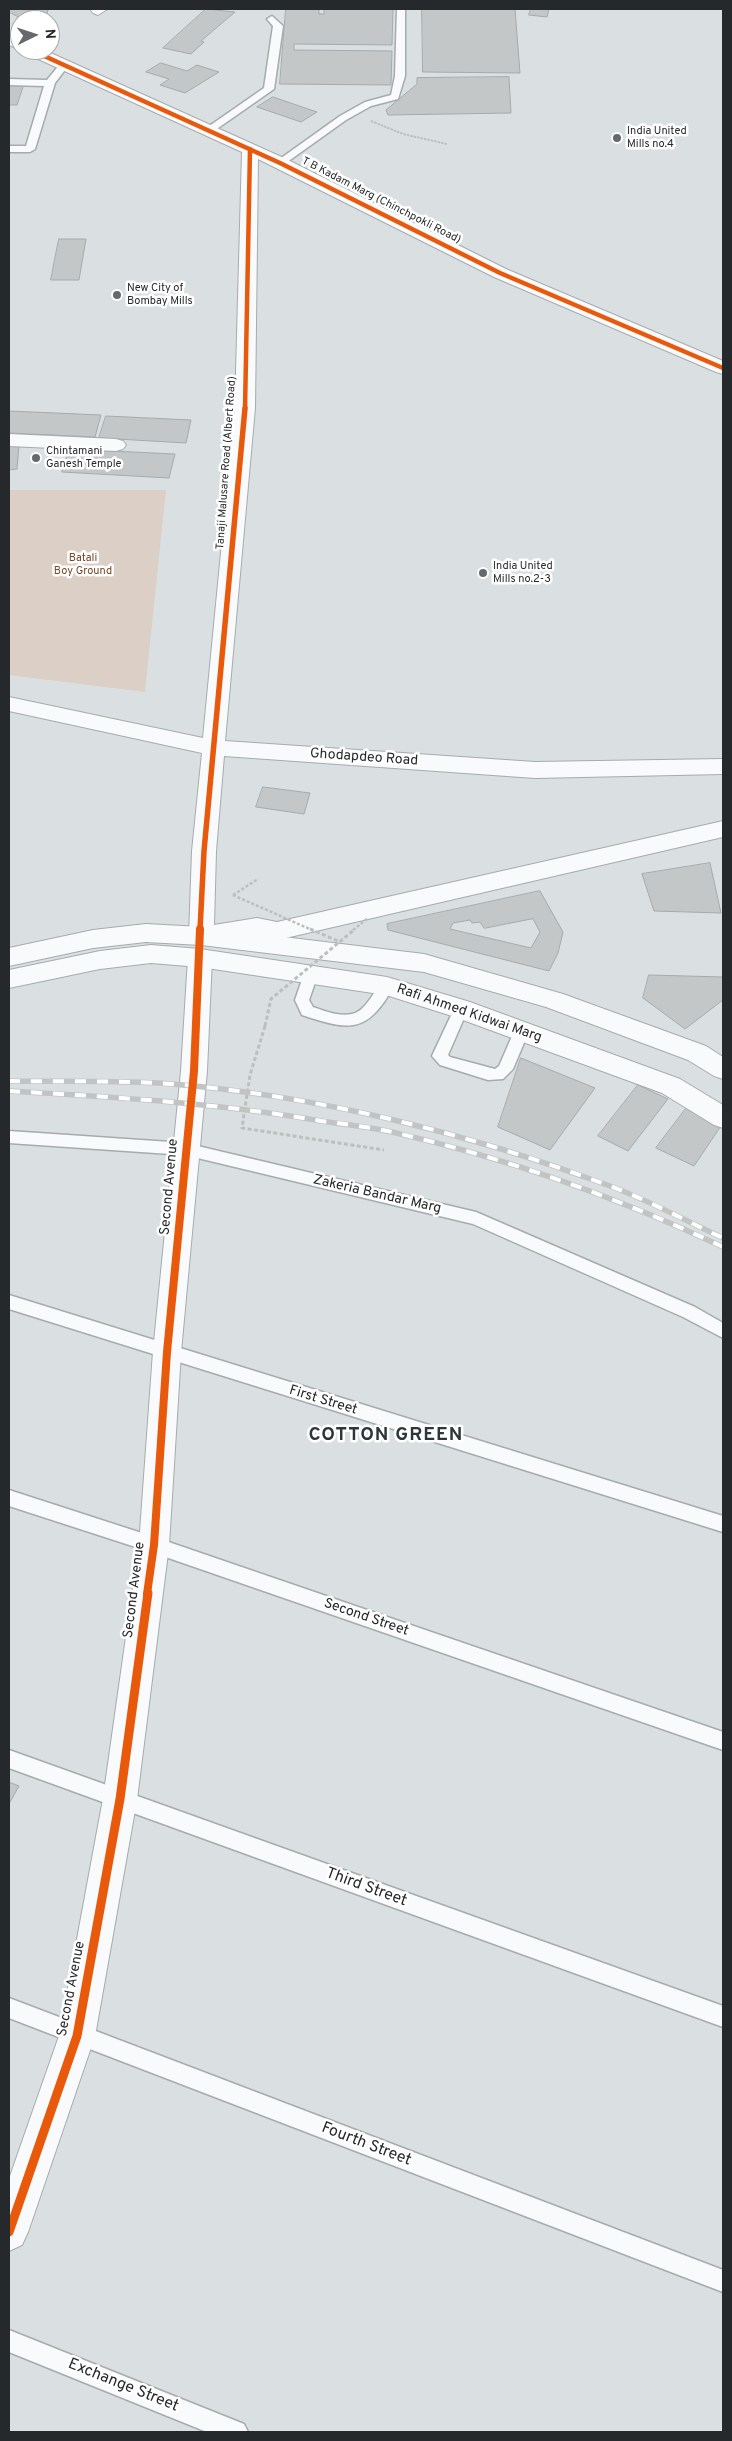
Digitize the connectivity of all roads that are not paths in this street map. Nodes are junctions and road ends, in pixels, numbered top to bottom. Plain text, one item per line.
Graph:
1 (401, 9) edge
2 (272, 19) dead end
3 (52, 60) edge
4 (64, 66) junction
5 (9, 82) edge
6 (50, 83) junction
7 (208, 131) junction
8 (9, 149) edge
9 (250, 149) junction
10 (280, 164) junction
11 (723, 368) edge
12 (9, 440) edge
13 (116, 445) dead end
14 (9, 704) edge
15 (214, 748) junction
16 (723, 767) edge
17 (723, 816) edge
18 (723, 829) edge
19 (257, 926) junction
20 (201, 947) junction
21 (9, 957) edge
22 (310, 974) junction
23 (9, 979) edge
24 (387, 986) junction
25 (461, 1009) junction
26 (521, 1031) junction
27 (723, 1069) edge
28 (723, 1118) edge
29 (9, 1137) edge
30 (185, 1149) junction
31 (9, 1302) edge
32 (723, 1331) edge
33 (167, 1352) junction
34 (9, 1498) edge
35 (723, 1524) edge
36 (154, 1545) junction
37 (723, 1741) edge
38 (9, 1759) edge
39 (120, 1799) junction
40 (9, 2008) edge
41 (723, 2018) edge
42 (77, 2036) junction
43 (9, 2232) edge
44 (723, 2281) edge
45 (9, 2341) edge
46 (236, 2432) edge

1 - 10 lane
2 - 7 lane
3 - 4 street, T B Kadam Marg (Chinchpokli Road)
4 - 6 lane
4 - 7 street, T B Kadam Marg (Chinchpokli Road)
5 - 6 lane
6 - 8 lane
7 - 9 street, T B Kadam Marg (Chinchpokli Road)
9 - 10 street, T B Kadam Marg (Chinchpokli Road)
9 - 15 street, Tanaji Malusare Road (Albert Road)
10 - 11 street, T B Kadam Marg (Chinchpokli Road)
12 - 13 street
14 - 15 street, Ghodapdeo Road
15 - 16 street, Ghodapdeo Road
15 - 20 street, Tanaji Malusare Road (Albert Road)
17 - 19 street
18 - 19 street
19 - 20 street
20 - 21 street
20 - 22 street, Rafi Ahmed Kidwai Marg
20 - 23 street
20 - 27 street
20 - 30 street, Second Avenue
22 - 24 street, Rafi Ahmed Kidwai Marg
22 - 24 lane
24 - 25 street, Rafi Ahmed Kidwai Marg
25 - 26 street, Rafi Ahmed Kidwai Marg
25 - 26 lane
26 - 28 street, Rafi Ahmed Kidwai Marg
29 - 30 lane, Zakeria Bandar Marg
30 - 32 lane, Zakeria Bandar Marg
30 - 33 street, Second Avenue
31 - 33 lane, First Street
33 - 35 lane, First Street
33 - 36 street, Second Avenue
34 - 36 lane, Second Street
36 - 37 lane, Second Street
36 - 39 street, Second Avenue
38 - 39 lane, Third Street
39 - 41 lane, Third Street
39 - 42 street, Second Avenue
40 - 42 lane, Fourth Street
42 - 43 street, Second Avenue
42 - 44 lane, Fourth Street
45 - 46 lane, Exchange Street

